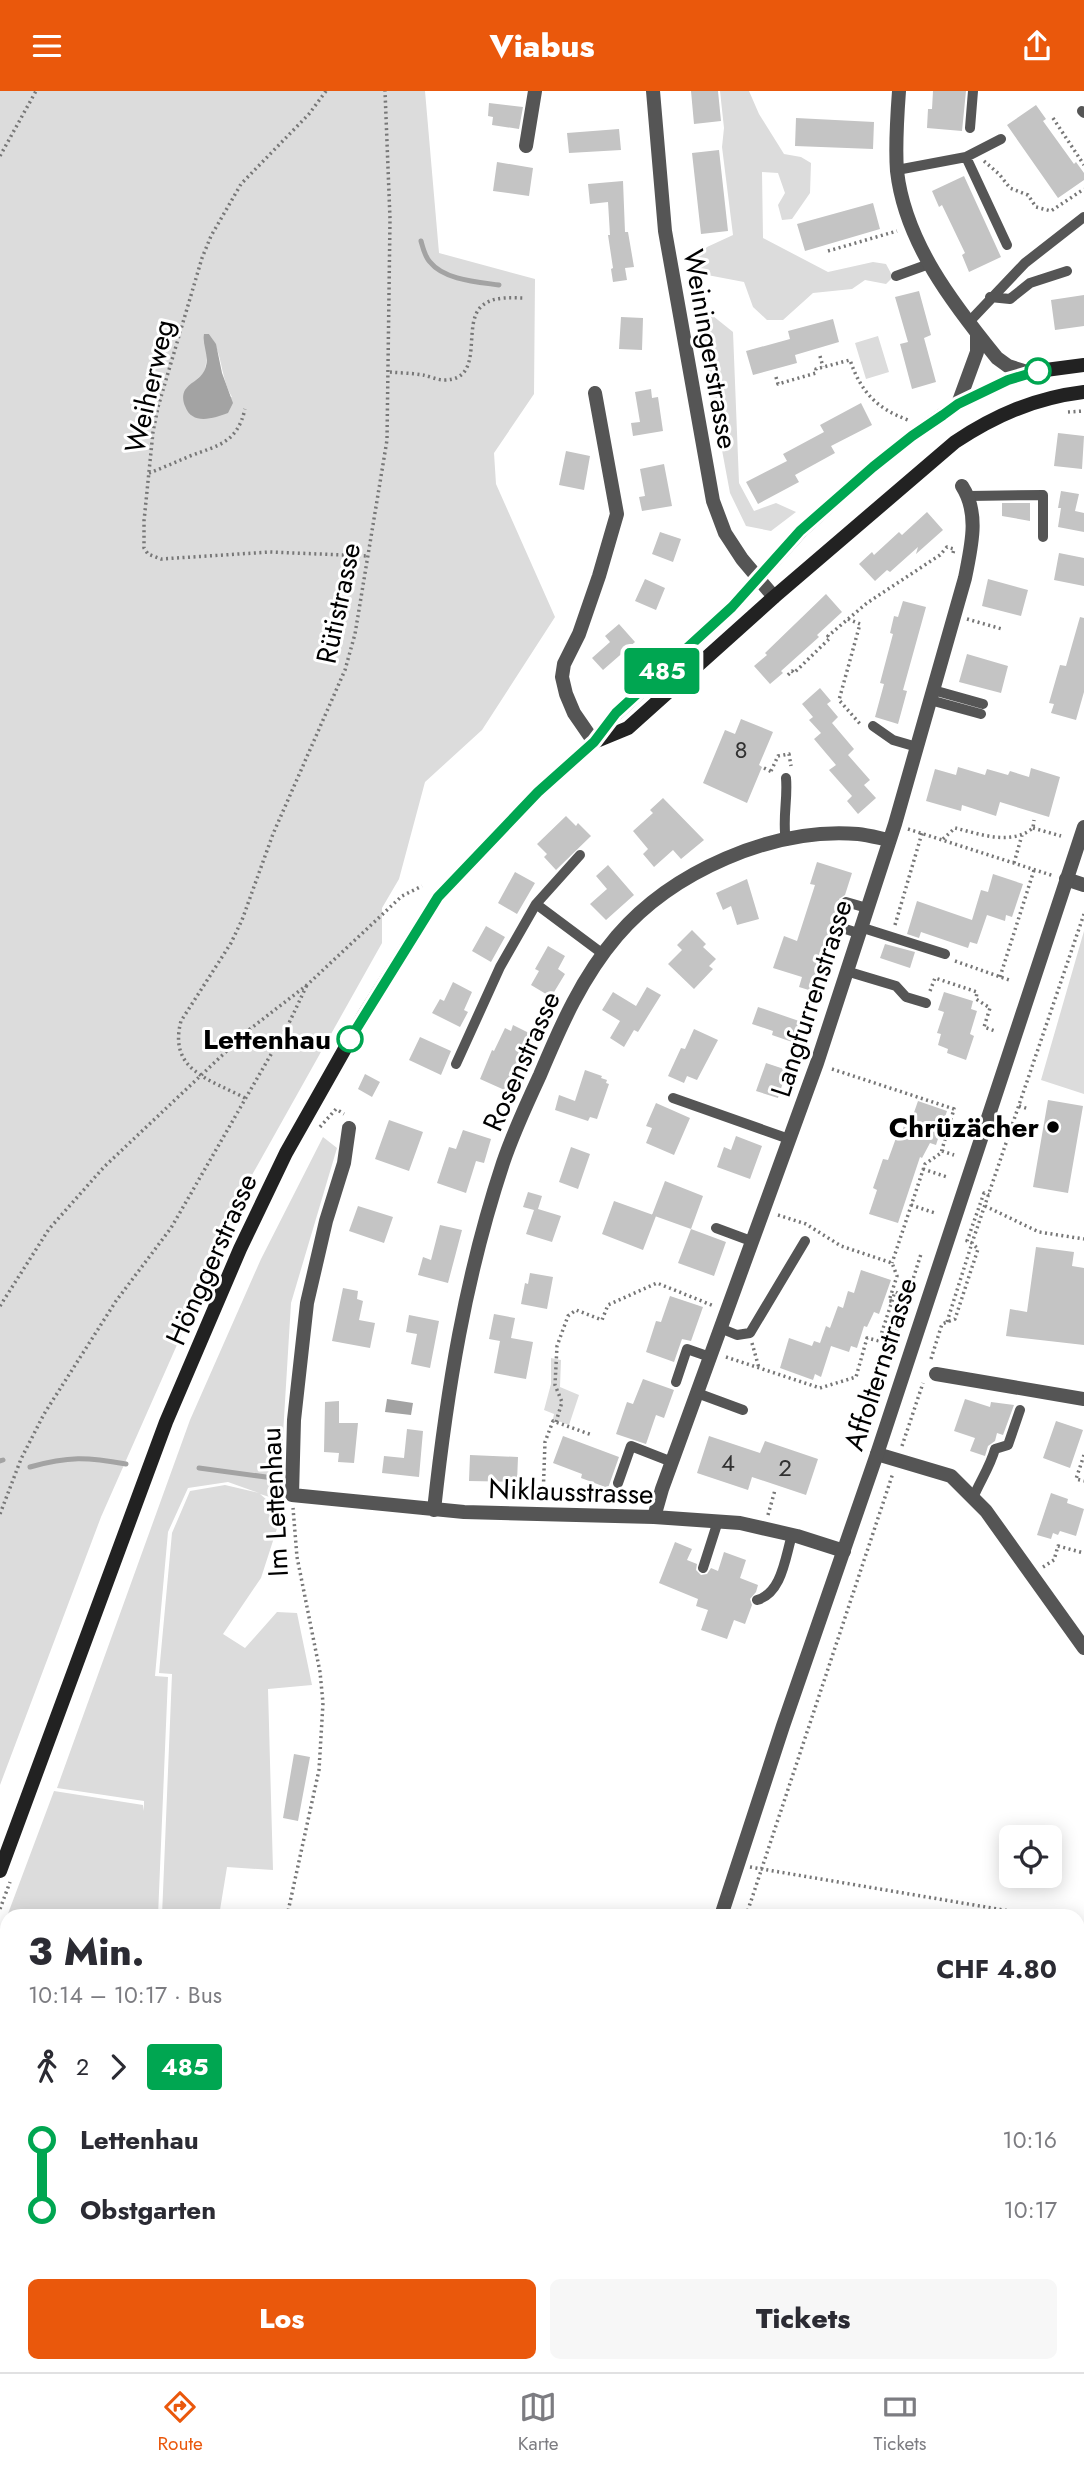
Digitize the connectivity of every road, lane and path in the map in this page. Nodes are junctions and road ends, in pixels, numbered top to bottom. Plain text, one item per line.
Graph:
1 (36, 91) edge
2 (326, 91) edge
3 (385, 91) edge
4 (535, 91) edge
5 (653, 91) edge
6 (899, 91) edge
7 (973, 91) edge
8 (1053, 118) dead end
9 (970, 128) dead end
10 (1001, 139) dead end
11 (526, 146) dead end
12 (970, 155) junction
13 (0, 156) edge
14 (1084, 165) edge
15 (897, 170) junction
16 (1084, 189) edge
17 (1084, 217) edge
18 (912, 226) junction
19 (1007, 246) dead end
20 (828, 251) dead end
21 (929, 264) junction
22 (1067, 271) dead end
23 (896, 276) dead end
24 (990, 297) junction
25 (526, 298) dead end
26 (973, 328) junction
27 (820, 356) dead end
28 (1084, 365) edge
29 (823, 366) junction
30 (390, 372) junction
31 (1030, 373) junction
32 (776, 377) dead end
33 (595, 393) dead end
34 (1084, 393) edge
35 (958, 404) junction
36 (245, 409) dead end
37 (1084, 411) edge
38 (1059, 412) dead end
39 (910, 420) dead end
40 (149, 473) junction
41 (965, 491) joint
42 (1043, 537) dead end
43 (368, 556) junction
44 (959, 559) dead end
45 (758, 578) junction
46 (774, 597) junction
47 (962, 618) dead end
48 (848, 619) junction
49 (1002, 629) dead end
50 (788, 675) dead end
51 (932, 695) junction
52 (982, 709) dead end
53 (870, 728) joint
54 (594, 742) junction
55 (917, 747) junction
56 (786, 778) dead end
57 (1034, 820) dead end
58 (902, 826) dead end
59 (1084, 827) edge
60 (1033, 828) junction
61 (922, 833) junction
62 (1022, 835) junction
63 (1060, 836) dead end
64 (889, 840) junction
65 (942, 840) junction
66 (786, 841) junction
67 (580, 855) dead end
68 (1014, 863) junction
69 (1034, 870) junction
70 (1066, 879) junction
71 (1084, 885) edge
72 (422, 886) dead end
73 (846, 902) dead end
74 (536, 904) junction
75 (867, 908) junction
76 (1084, 914) edge
77 (838, 927) dead end
78 (859, 930) junction
79 (892, 936) junction
80 (603, 954) junction
81 (945, 954) joint
82 (846, 971) junction
83 (1000, 977) junction
84 (1012, 981) dead end
85 (307, 985) junction
86 (926, 1003) joint
87 (995, 1031) dead end
88 (456, 1063) dead end
89 (817, 1063) junction
90 (203, 1076) junction
91 (245, 1098) junction
92 (673, 1098) dead end
93 (1019, 1106) junction
94 (336, 1109) dead end
95 (1029, 1109) dead end
96 (349, 1128) dead end
97 (314, 1138) dead end
98 (789, 1139) junction
99 (942, 1150) junction
100 (954, 1155) dead end
101 (923, 1169) junction
102 (947, 1177) dead end
103 (989, 1195) junction
104 (911, 1205) junction
105 (985, 1206) junction
106 (763, 1209) junction
107 (935, 1213) dead end
108 (716, 1228) dead end
109 (1084, 1240) edge
110 (751, 1241) junction
111 (805, 1241) dead end
112 (972, 1244) junction
113 (921, 1254) dead end
114 (892, 1263) junction
115 (900, 1294) dead end
116 (892, 1301) junction
117 (0, 1306) edge
118 (719, 1308) dead end
119 (720, 1328) junction
120 (750, 1333) junction
121 (711, 1354) junction
122 (931, 1360) dead end
123 (885, 1367) dead end
124 (759, 1368) junction
125 (931, 1373) joint
126 (676, 1383) dead end
127 (697, 1393) junction
128 (1084, 1399) edge
129 (743, 1410) dead end
130 (1020, 1410) dead end
131 (556, 1422) junction
132 (592, 1435) dead end
133 (877, 1454) junction
134 (1084, 1455) edge
135 (898, 1460) junction
136 (672, 1462) junction
137 (1084, 1481) edge
138 (618, 1483) dead end
139 (775, 1490) dead end
140 (292, 1495) junction
141 (973, 1498) junction
142 (434, 1510) junction
143 (0, 1514) edge
144 (542, 1514) junction
145 (654, 1517) junction
146 (767, 1518) dead end
147 (718, 1521) junction
148 (792, 1535) junction
149 (844, 1551) junction
150 (1084, 1553) edge
151 (703, 1568) dead end
152 (1032, 1575) junction
153 (757, 1600) dead end
154 (1084, 1648) edge
155 (738, 1863) junction
156 (761, 1870) junction
157 (7, 1871) edge
158 (0, 1909) edge
159 (289, 1909) edge
160 (724, 1909) edge
161 (749, 1909) edge
162 (997, 1909) edge

1 - 13 path
2 - 40 path, Weiherweg
3 - 30 path, Rütistrasse
4 - 11 street
5 - 45 street, Weiningerstrasse
6 - 15 street
7 - 9 lane
8 - 14 path
10 - 12 lane
12 - 15 lane
12 - 16 path
12 - 19 lane
15 - 18 street
17 - 24 lane
18 - 20 path
18 - 21 street
21 - 23 lane
21 - 26 street
22 - 24 lane
24 - 26 lane
25 - 30 path
26 - 31 street
26 - 35 street
27 - 29 path
28 - 31 main road, Hönggerstrasse
29 - 32 path
29 - 39 path
30 - 43 path, Rütistrasse
31 - 35 main road, Hönggerstrasse
33 - 54 street
34 - 46 main road, Hönggerstrasse
35 - 45 main road, Hönggerstrasse
36 - 40 path
37 - 38 path
40 - 43 path, Weiherweg
41 - 42 lane
41 - 51 street, Langfurrenstrasse
43 - 90 path, Rütistrasse
44 - 48 path
45 - 46 street, Weiningerstrasse
45 - 54 main road, Hönggerstrasse
46 - 54 main road, Hönggerstrasse
47 - 49 path
48 - 50 path
48 - 53 path
51 - 52 lane
51 - 55 street, Langfurrenstrasse
53 - 55 lane
54 - 157 main road, Hönggerstrasse
55 - 64 street, Langfurrenstrasse
56 - 66 lane
57 - 60 path
58 - 61 path
59 - 70 street, Affolternstrasse
60 - 62 path
60 - 63 path
61 - 65 path
61 - 79 path
62 - 65 path
62 - 68 path
64 - 66 street, Rosenstrasse
64 - 75 street, Langfurrenstrasse
65 - 68 path
66 - 80 street, Rosenstrasse
67 - 74 lane
68 - 69 path
69 - 70 path
69 - 83 path
70 - 71 street
70 - 133 street, Affolternstrasse
72 - 85 path
73 - 75 lane
74 - 80 lane
74 - 88 lane
75 - 78 street, Langfurrenstrasse
76 - 93 path
77 - 78 lane
78 - 79 lane
78 - 82 street, Langfurrenstrasse
79 - 81 lane
80 - 142 street, Rosenstrasse
81 - 83 path
82 - 86 lane
82 - 89 street, Langfurrenstrasse
83 - 84 path
85 - 90 path
85 - 91 path
86 - 87 path
89 - 98 street, Langfurrenstrasse
89 - 99 path
90 - 91 path
90 - 117 path
91 - 143 path
92 - 98 lane
93 - 95 path
93 - 103 path
94 - 97 path
96 - 140 street, Im Lettenhau
98 - 106 street, Langfurrenstrasse
99 - 100 path
99 - 101 path
101 - 102 path
101 - 104 path
103 - 105 path
103 - 112 path
104 - 107 path
104 - 114 path
105 - 109 path
105 - 112 path
106 - 110 street, Langfurrenstrasse
106 - 114 path
108 - 110 lane
110 - 119 street, Langfurrenstrasse
111 - 120 lane
112 - 122 path
113 - 123 path
114 - 116 path
115 - 116 path
116 - 124 path
118 - 131 path
119 - 120 lane
119 - 121 street, Langfurrenstrasse
120 - 124 path
121 - 124 path
121 - 126 lane
121 - 127 street, Langfurrenstrasse
125 - 128 street
125 - 135 path
127 - 129 lane
127 - 136 street, Langfurrenstrasse
130 - 141 lane
131 - 132 path
131 - 144 path
133 - 135 street
133 - 149 street, Affolternstrasse
134 - 137 path
135 - 141 street
135 - 156 path
136 - 138 lane
136 - 145 street, Langfurrenstrasse
139 - 146 path
140 - 142 street, Niklausstrasse
140 - 159 path, Im Lettenhau
141 - 152 street
142 - 144 street, Niklausstrasse
144 - 145 street, Niklausstrasse
145 - 147 street, Niklausstrasse
147 - 148 street, Niklausstrasse
147 - 151 lane
148 - 149 street, Niklausstrasse
148 - 153 lane
149 - 155 street, Affolternstrasse
150 - 152 path
152 - 154 street
155 - 156 path
155 - 160 street, Affolternstrasse
156 - 161 path
156 - 162 path
157 - 158 path

